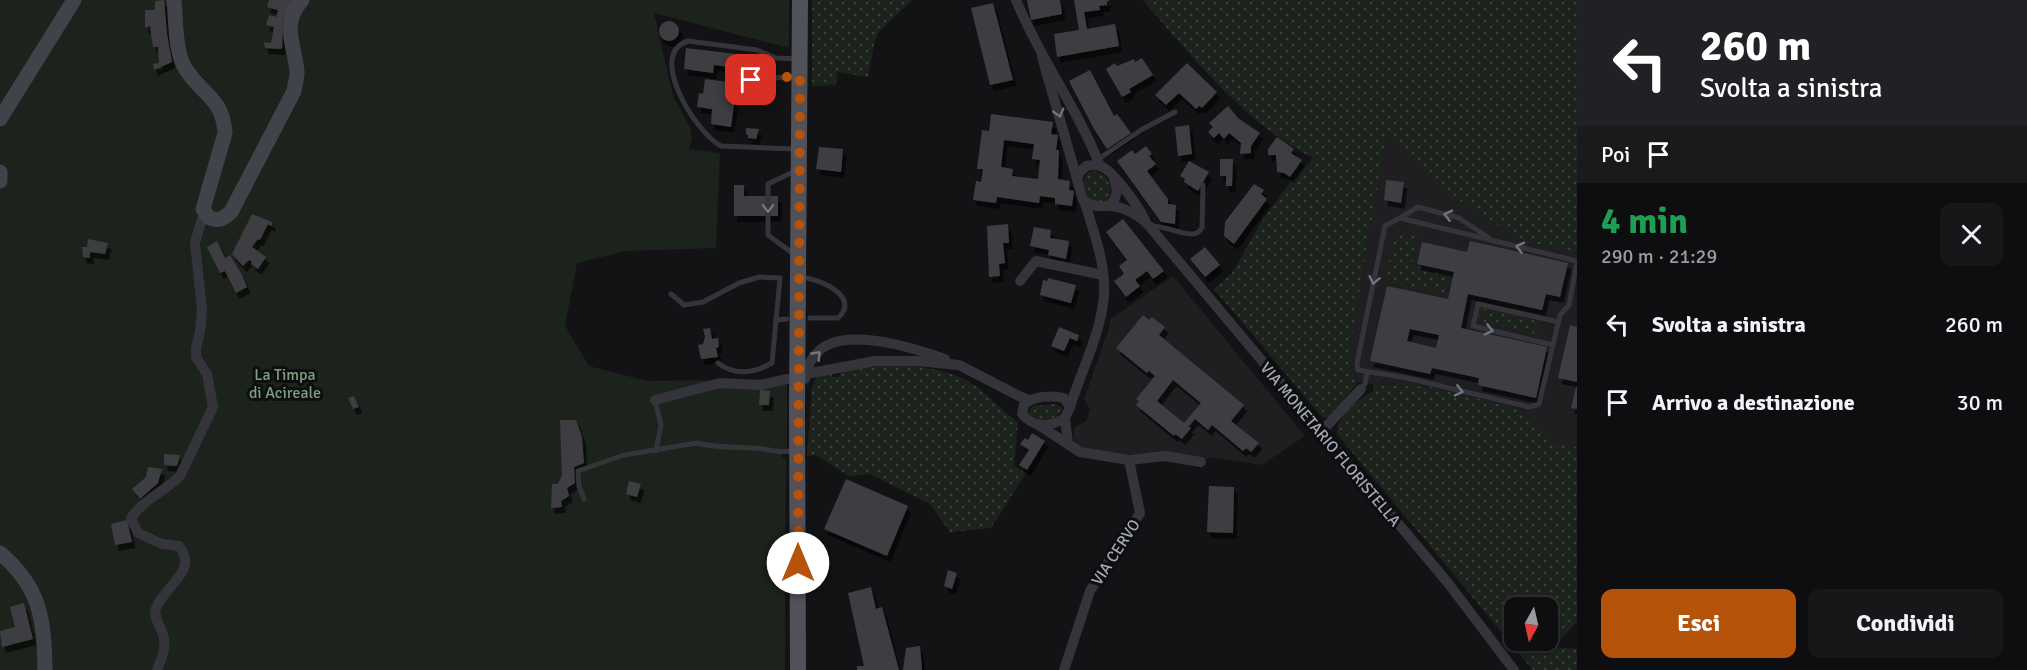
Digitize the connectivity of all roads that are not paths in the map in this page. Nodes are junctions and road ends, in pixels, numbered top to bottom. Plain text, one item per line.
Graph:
1 (74, 0) edge
2 (174, 0) edge
3 (302, 0) edge
4 (800, 0) edge
5 (1017, 0) edge
6 (1042, 57) junction
7 (800, 68) junction
8 (751, 80) dead end
9 (1175, 112) dead end
10 (0, 119) edge
11 (799, 150) junction
12 (1099, 163) junction
13 (799, 169) junction
14 (0, 172) edge
15 (1077, 178) junction
16 (1113, 178) junction
17 (0, 181) edge
18 (1203, 185) dead end
19 (1083, 200) junction
20 (1107, 207) junction
21 (204, 213) junction
22 (1400, 218) junction
23 (1148, 225) junction
24 (1094, 231) junction
25 (1493, 241) junction
26 (798, 258) junction
27 (1577, 262) edge
28 (1103, 275) junction
29 (798, 277) junction
30 (1020, 281) dead end
31 (672, 294) dead end
32 (810, 318) dead end
33 (776, 320) junction
34 (787, 320) dead end
35 (1559, 322) junction
36 (1553, 345) junction
37 (718, 363) dead end
38 (959, 364) junction
39 (812, 372) dead end
40 (1367, 372) junction
41 (1080, 375) junction
42 (787, 379) dead end
43 (997, 386) junction
44 (1361, 389) joint
45 (1055, 396) junction
46 (655, 400) joint
47 (1029, 400) junction
48 (1070, 407) junction
49 (797, 409) junction
50 (1022, 414) junction
51 (1065, 418) junction
52 (1037, 424) junction
53 (1321, 432) junction
54 (1068, 444) junction
55 (798, 449) junction
56 (656, 451) junction
57 (1129, 460) junction
58 (1201, 462) dead end
59 (584, 499) dead end
60 (0, 553) edge
61 (1514, 669) edge
62 (45, 670) edge
63 (157, 670) edge
64 (798, 670) edge
65 (1064, 670) edge

1 - 10 street
2 - 21 street
3 - 21 street
4 - 7 main road
5 - 6 street
6 - 12 street
6 -> 15 street
7 - 8 lane
7 - 11 main road
7 - 11 lane
9 - 12 lane
11 - 13 main road
12 - 15 street
12 - 16 street
13 - 26 main road
13 -> 26 lane
14 - 17 street
15 - 19 street
16 - 20 street
16 - 23 street
18 - 23 lane
19 - 20 street
19 - 24 street
20 - 23 street
20 - 24 street
21 - 63 street
22 - 25 lane
25 -> 22 lane
22 -> 40 lane
23 - 53 street, VIA MONETARIO FLORISTELLA
24 - 28 street
27 -> 25 lane
26 - 29 main road
27 - 35 lane
28 - 30 street
28 - 41 street
29 - 32 lane
29 - 49 main road
31 - 33 lane
33 - 34 lane
33 - 37 lane
35 - 36 lane
35 -> 36 lane
40 -> 36 lane
38 - 39 street
38 - 43 street
49 -> 38 street
40 - 44 lane
41 - 45 street
41 - 48 street
42 - 46 street
43 - 47 street
43 - 50 street
44 - 53 street
45 - 47 street
45 - 48 street
46 - 56 lane
47 - 50 street
48 - 51 street
49 - 55 main road
50 - 52 street
51 - 52 street
51 - 54 street
52 - 54 street
53 - 61 street, VIA MONETARIO FLORISTELLA
54 - 57 street
55 - 56 lane
55 - 64 main road
56 - 59 lane
57 - 58 street
57 - 65 street, VIA CERVO
60 - 62 street

